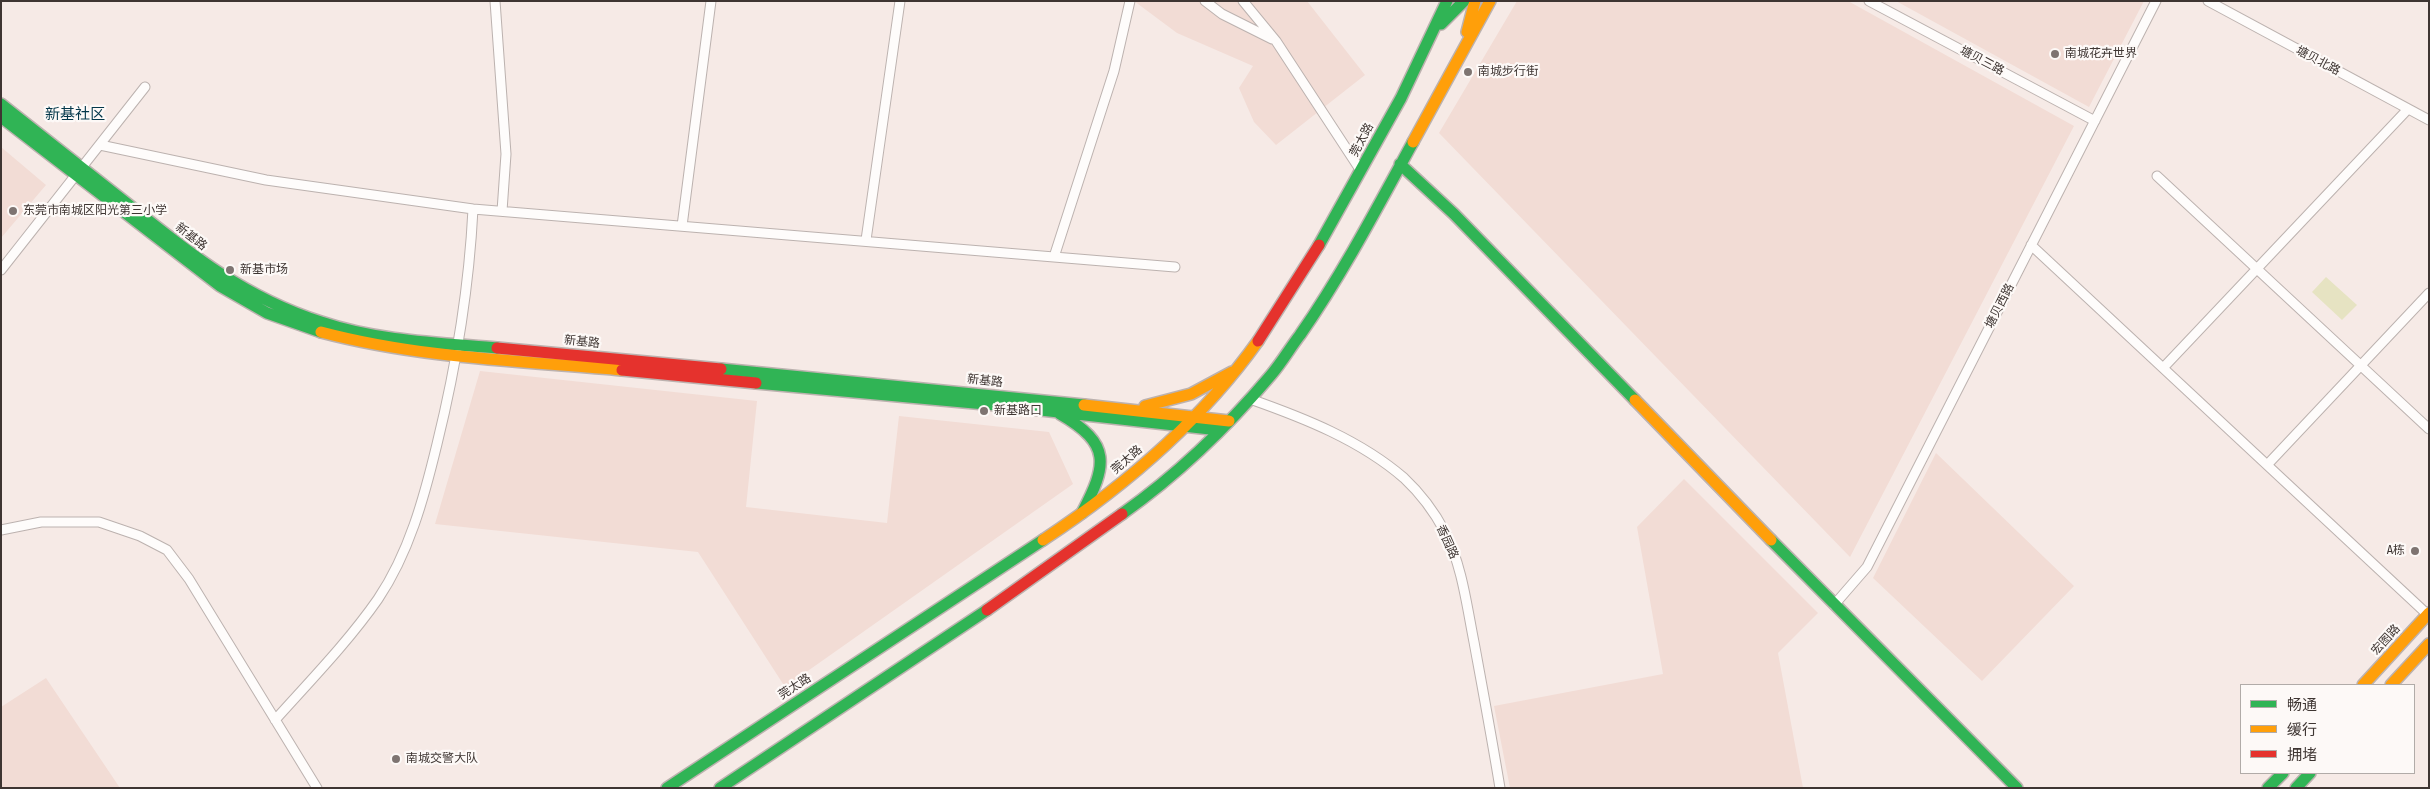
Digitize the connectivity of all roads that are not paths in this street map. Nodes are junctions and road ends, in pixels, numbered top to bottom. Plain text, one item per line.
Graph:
1 (495, 1) edge
2 (711, 1) edge
3 (900, 1) edge
4 (1130, 1) edge
5 (1205, 1) edge
6 (1243, 1) edge
7 (1447, 1) edge
8 (1464, 1) edge
9 (1475, 1) edge
10 (1869, 1) edge
11 (2156, 1) edge
12 (2208, 1) edge
13 (1490, 3) edge
14 (1435, 31) junction
15 (1276, 41) junction
16 (1463, 48) junction
17 (145, 87) dead end
18 (1, 104) edge
19 (2408, 108) junction
20 (1, 118) edge
21 (2429, 120) edge
22 (2095, 121) junction
23 (100, 145) junction
24 (1400, 164) junction
25 (1361, 171) junction
26 (79, 172) junction
27 (2158, 176) dead end
28 (473, 209) junction
29 (502, 212) junction
30 (682, 226) junction
31 (866, 240) junction
32 (2031, 245) junction
33 (1054, 257) junction
34 (1175, 267) dead end
35 (2257, 269) junction
36 (1, 270) edge
37 (2429, 293) edge
38 (458, 350) junction
39 (2360, 365) junction
40 (2163, 368) junction
41 (1234, 370) junction
42 (1250, 399) junction
43 (1125, 409) junction
44 (1055, 411) junction
45 (1194, 417) junction
46 (1229, 421) junction
47 (1184, 426) junction
48 (2429, 429) edge
49 (1219, 430) junction
50 (2267, 465) junction
51 (1082, 513) junction
52 (1, 530) edge
53 (1834, 605) junction
54 (2428, 614) edge
55 (2429, 644) edge
56 (2364, 684) edge
57 (2392, 684) edge
58 (275, 720) junction
59 (2281, 774) edge
60 (2309, 774) edge
61 (317, 788) edge
62 (666, 788) edge
63 (720, 788) edge
64 (1500, 788) edge
65 (2017, 788) edge
66 (2268, 788) edge
67 (2296, 788) edge

1 - 29 street
2 - 30 street
3 - 31 street
4 - 33 street
5 - 15 street
6 - 15 street
7 - 14 street, 莞太路
8 - 14 street
9 - 16 street
10 - 22 street, 塘贝三路
11 - 22 street, 塘贝西路
12 - 19 street, 塘贝北路
13 - 16 street
14 - 25 street, 莞太路
15 - 25 street
16 - 24 street
17 - 23 street
18 - 26 street, 新基路
19 - 21 street, 塘贝北路
19 - 35 street
20 - 26 street, 新基路
22 - 32 street, 塘贝西路
23 - 26 street
23 - 28 street
24 - 42 street
24 - 53 street
25 - 41 street, 莞太路
26 - 36 street
26 - 38 street, 新基路
27 - 35 street
28 - 29 street
28 - 38 street
29 - 30 street
30 - 31 street
31 - 33 street
32 - 40 street
32 - 53 street, 塘贝西路
33 - 34 street
35 - 39 street
35 - 40 street
37 - 39 street
38 - 43 street, 新基路
38 - 44 street, 新基路
38 - 58 street
39 - 48 street
39 - 50 street
40 - 50 street
41 - 43 street
41 - 45 street, 莞太路
42 - 46 street
42 - 64 street, 香园路
43 - 45 street, 新基路
44 - 47 street, 新基路
44 - 51 street
45 - 46 street, 新基路
45 - 47 street, 莞太路
46 - 49 street
47 - 49 street, 新基路
47 - 51 street, 莞太路
49 - 63 street
50 - 54 street
51 - 62 street, 莞太路
52 - 58 street
53 - 65 street
54 - 56 street, 宏图路
55 - 57 street
58 - 61 street
59 - 66 street
60 - 67 street

